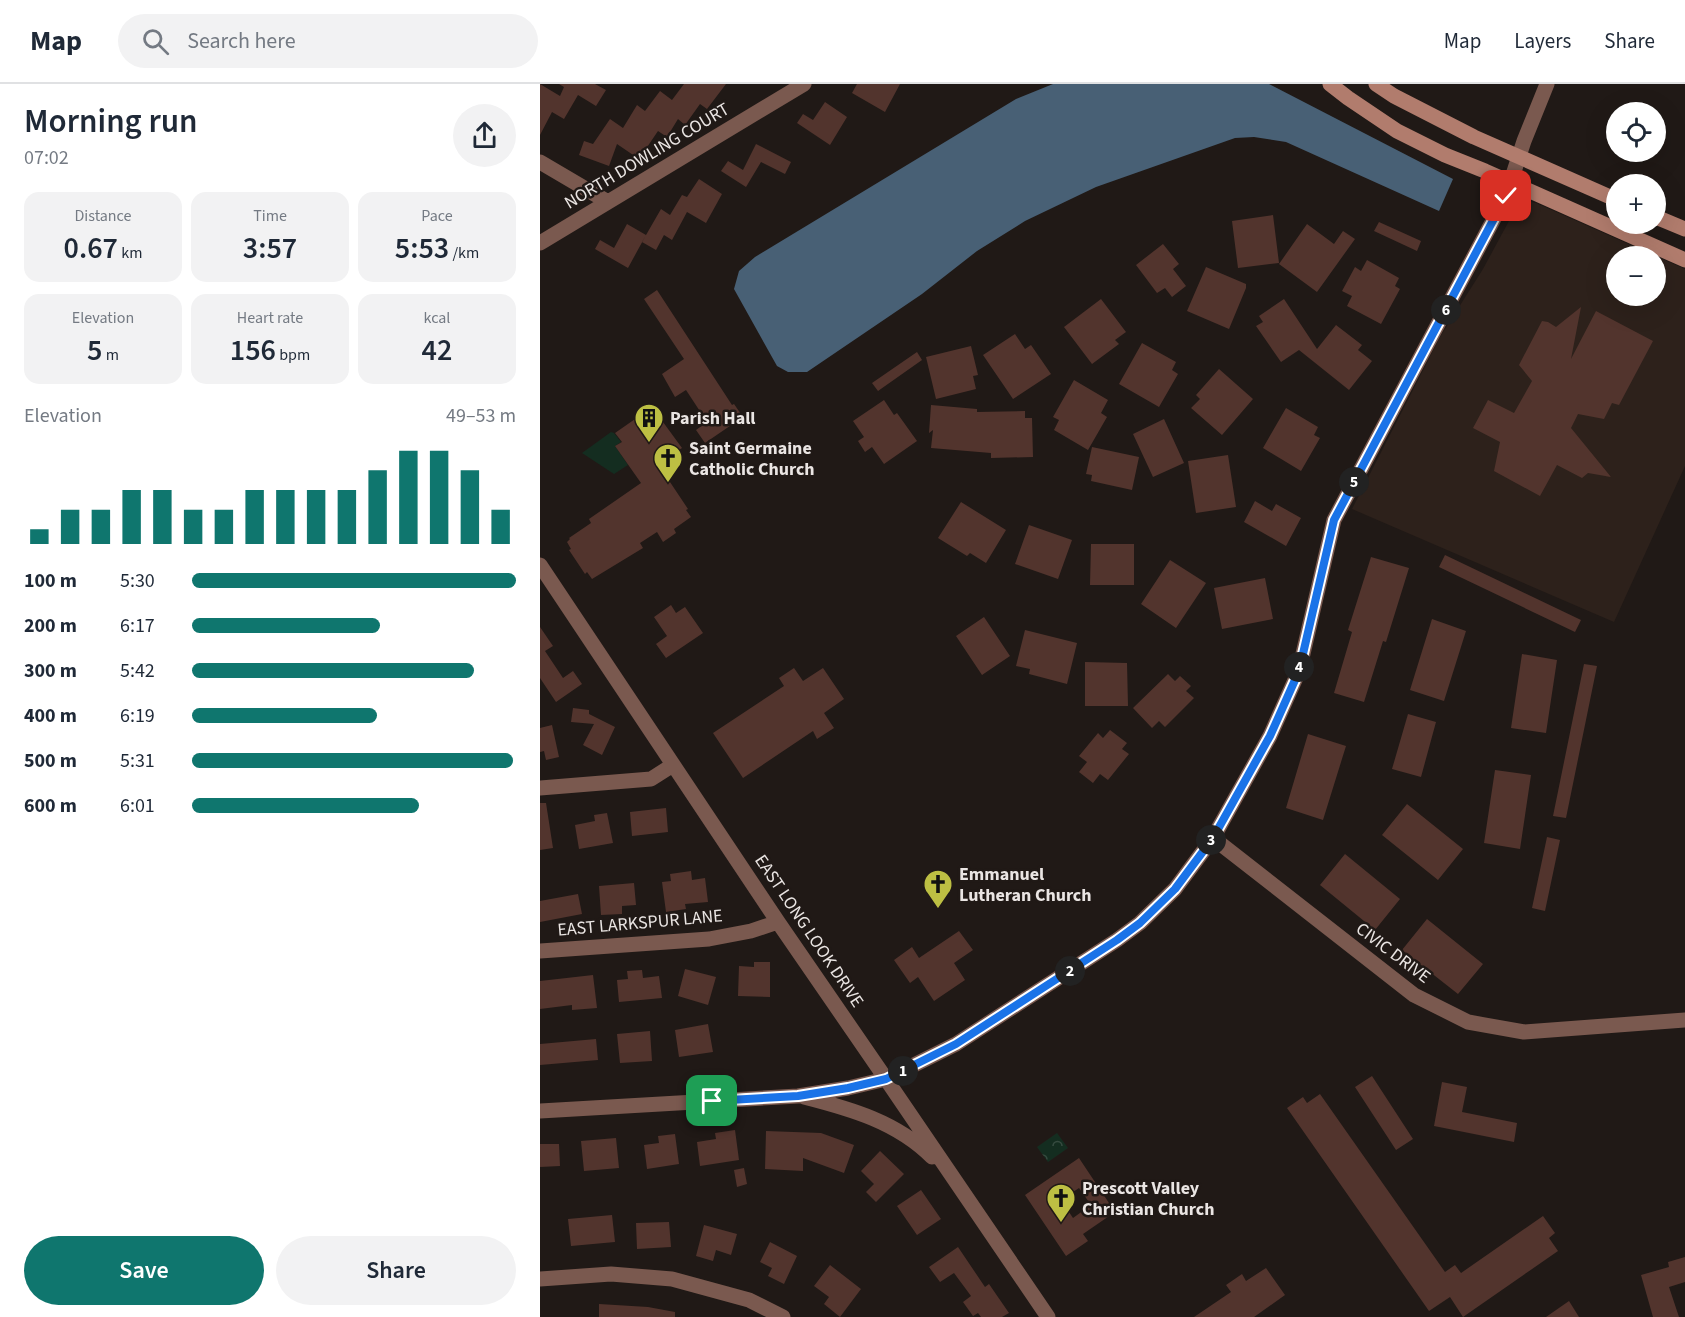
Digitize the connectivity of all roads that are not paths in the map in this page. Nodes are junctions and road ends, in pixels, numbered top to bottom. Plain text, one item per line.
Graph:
1 (804, 84) edge
2 (1330, 84) edge
3 (1376, 84) edge
4 (1547, 84) edge
5 (1519, 157) junction
6 (540, 162) edge
7 (1511, 183) junction
8 (1606, 195) edge
9 (608, 202) junction
10 (1666, 221) edge
11 (1685, 229) edge
12 (540, 243) edge
13 (1685, 260) edge
14 (540, 566) edge
15 (673, 765) junction
16 (540, 788) edge
17 (1213, 838) junction
18 (778, 922) junction
19 (540, 951) edge
20 (1685, 1020) edge
21 (886, 1079) junction
22 (798, 1096) junction
23 (540, 1111) edge
24 (956, 1181) junction
25 (540, 1279) edge
26 (783, 1317) edge
27 (1048, 1317) edge

1 - 9 street, NORTH DOWLING COURT
2 - 7 main road
3 - 5 main road
4 - 5 street
5 - 7 street
5 - 8 main road
6 - 9 street
7 - 13 main road
7 - 17 street
9 - 12 street, NORTH DOWLING COURT
10 - 11 main road
14 - 15 street, EAST LONG LOOK DRIVE
15 - 16 street
15 - 18 street, EAST LONG LOOK DRIVE
17 - 20 street, CIVIC DRIVE
17 - 21 street
18 - 19 street, EAST LARKSPUR LANE
18 - 21 street, EAST LONG LOOK DRIVE
21 - 22 street
21 - 24 street, EAST LONG LOOK DRIVE
22 - 23 street
22 - 24 street
24 - 27 street, EAST LONG LOOK DRIVE
25 - 26 street

